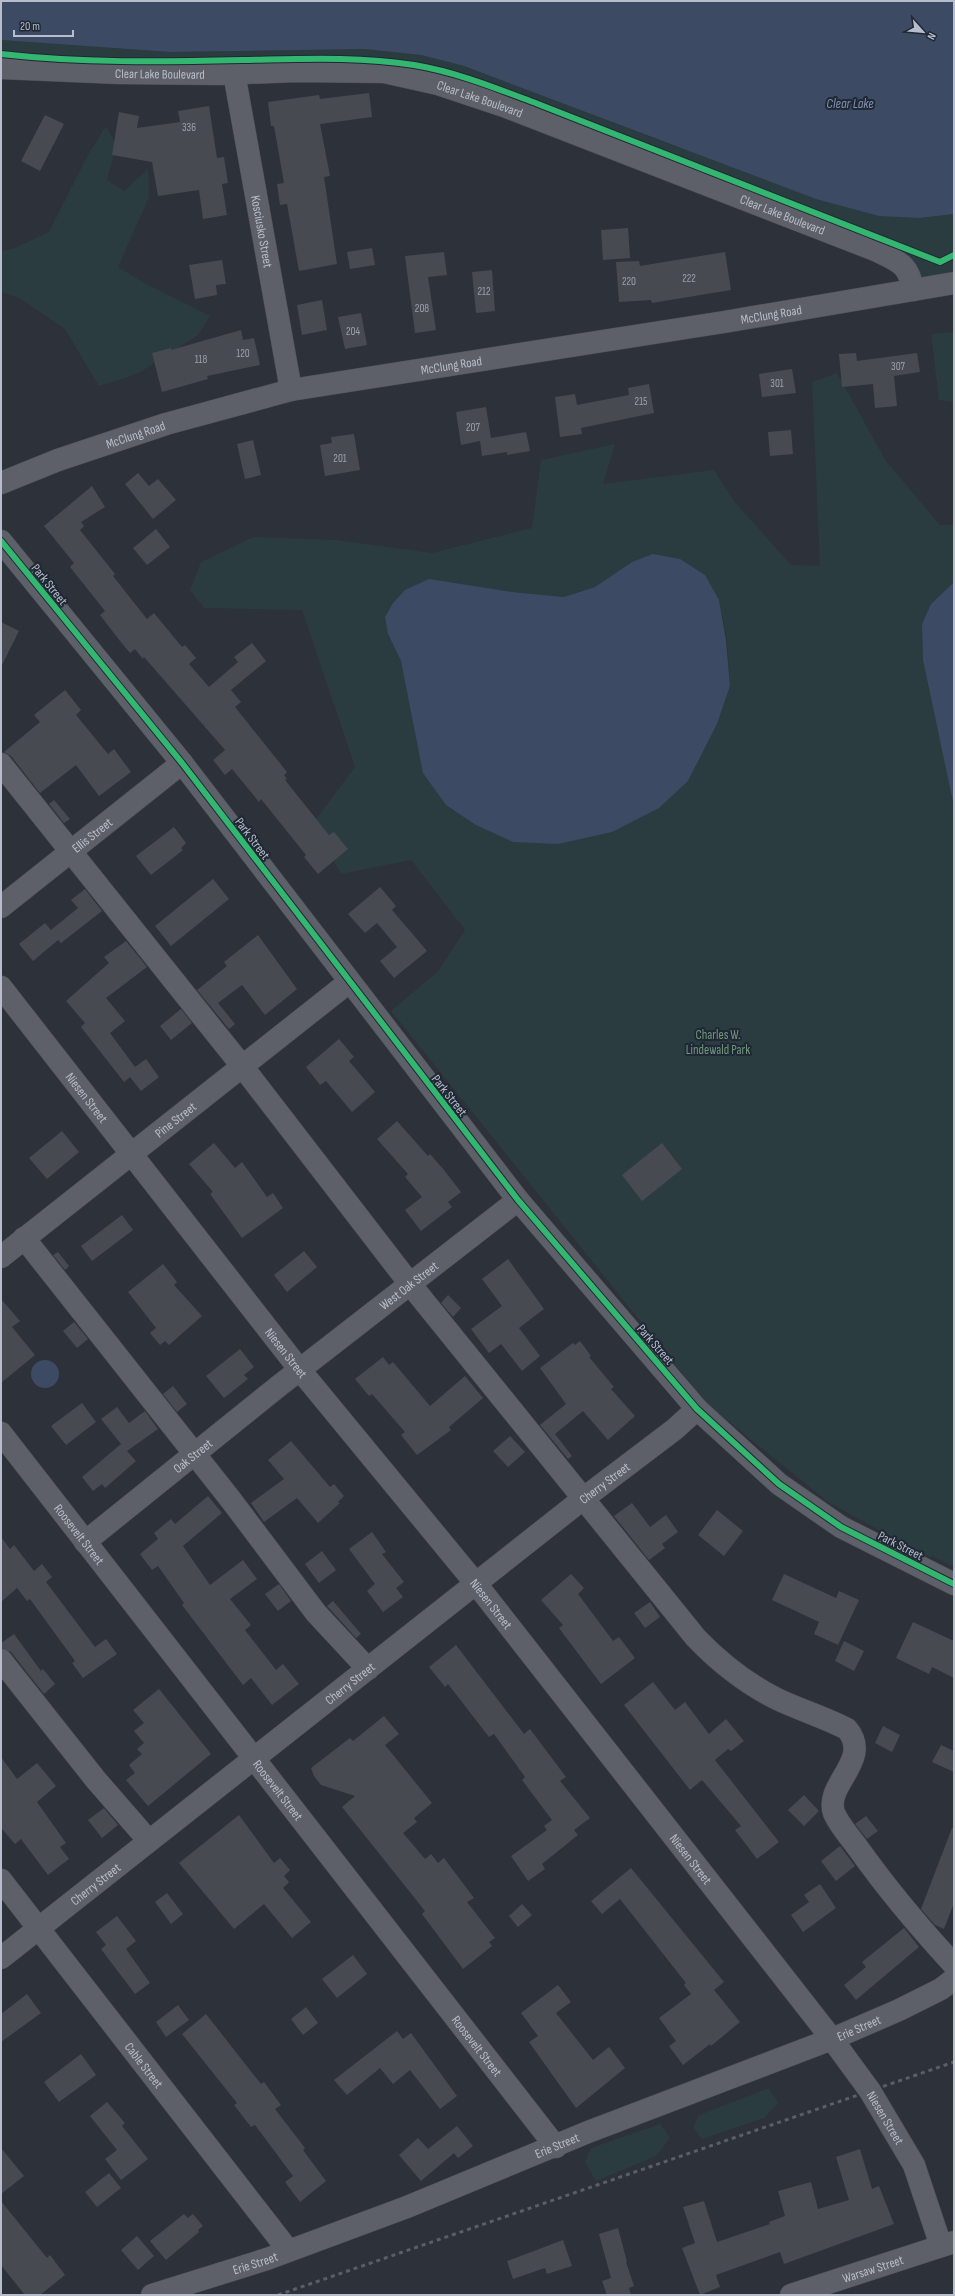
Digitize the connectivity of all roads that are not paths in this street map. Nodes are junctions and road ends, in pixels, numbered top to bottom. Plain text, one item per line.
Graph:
1 (1, 68) edge
2 (234, 73) junction
3 (954, 283) edge
4 (913, 290) junction
5 (292, 390) junction
6 (1, 483) edge
7 (2, 544) edge
8 (182, 763) junction
9 (1, 764) edge
10 (70, 852) junction
11 (1, 907) edge
12 (349, 982) junction
13 (1, 987) edge
14 (242, 1066) junction
15 (130, 1153) junction
16 (518, 1200) junction
17 (24, 1238) junction
18 (1, 1257) edge
19 (410, 1284) junction
20 (300, 1370) junction
21 (697, 1409) junction
22 (1, 1433) edge
23 (195, 1454) junction
24 (584, 1498) junction
25 (85, 1542) junction
26 (954, 1584) edge
27 (477, 1585) junction
28 (1, 1660) edge
29 (368, 1670) junction
30 (254, 1759) junction
31 (149, 1842) junction
32 (1, 1880) edge
33 (38, 1928) junction
34 (1, 1958) edge
35 (954, 1965) edge
36 (954, 1979) edge
37 (832, 2039) junction
38 (556, 2146) junction
39 (947, 2244) edge
40 (288, 2250) junction
41 (152, 2295) edge
42 (791, 2295) edge

1 - 2 street, Clear Lake Boulevard
2 - 4 street, Clear Lake Boulevard
2 - 5 street, Kosciusko Street
3 - 4 street, McClung Road
4 - 5 street, McClung Road
5 - 6 street, McClung Road
7 - 8 street, Park Street
8 - 10 street, Ellis Street
8 - 12 street, Park Street
9 - 10 street
10 - 11 street, Ellis Street
10 - 14 street
12 - 14 street, Pine Street
12 - 16 street, Park Street
13 - 15 street, Niesen Street
14 - 15 street, Pine Street
14 - 19 street
15 - 17 street, Pine Street
15 - 20 street, Niesen Street
16 - 19 street, West Oak Street
16 - 21 street, Park Street
17 - 18 street, Pine Street
17 - 23 street
19 - 20 street, West Oak Street
19 - 24 street
20 - 23 street, Oak Street
20 - 27 street, Niesen Street
21 - 24 street, Cherry Street
21 - 26 street, Park Street
22 - 25 street, Roosevelt Street
23 - 25 street, Oak Street
23 - 29 street
24 - 27 street, Cherry Street
24 - 35 street
25 - 30 street, Roosevelt Street
27 - 29 street, Cherry Street
27 - 37 street, Niesen Street
28 - 31 street
29 - 30 street, Cherry Street
30 - 31 street, Cherry Street
30 - 38 street, Roosevelt Street
31 - 33 street, Cherry Street
32 - 33 street, Cable Street
33 - 34 street, Cherry Street
33 - 40 street, Cable Street
36 - 37 street, Erie Street
37 - 38 street, Erie Street
37 - 39 street, Niesen Street
38 - 40 street, Erie Street
39 - 42 street, Warsaw Street
40 - 41 street, Erie Street

